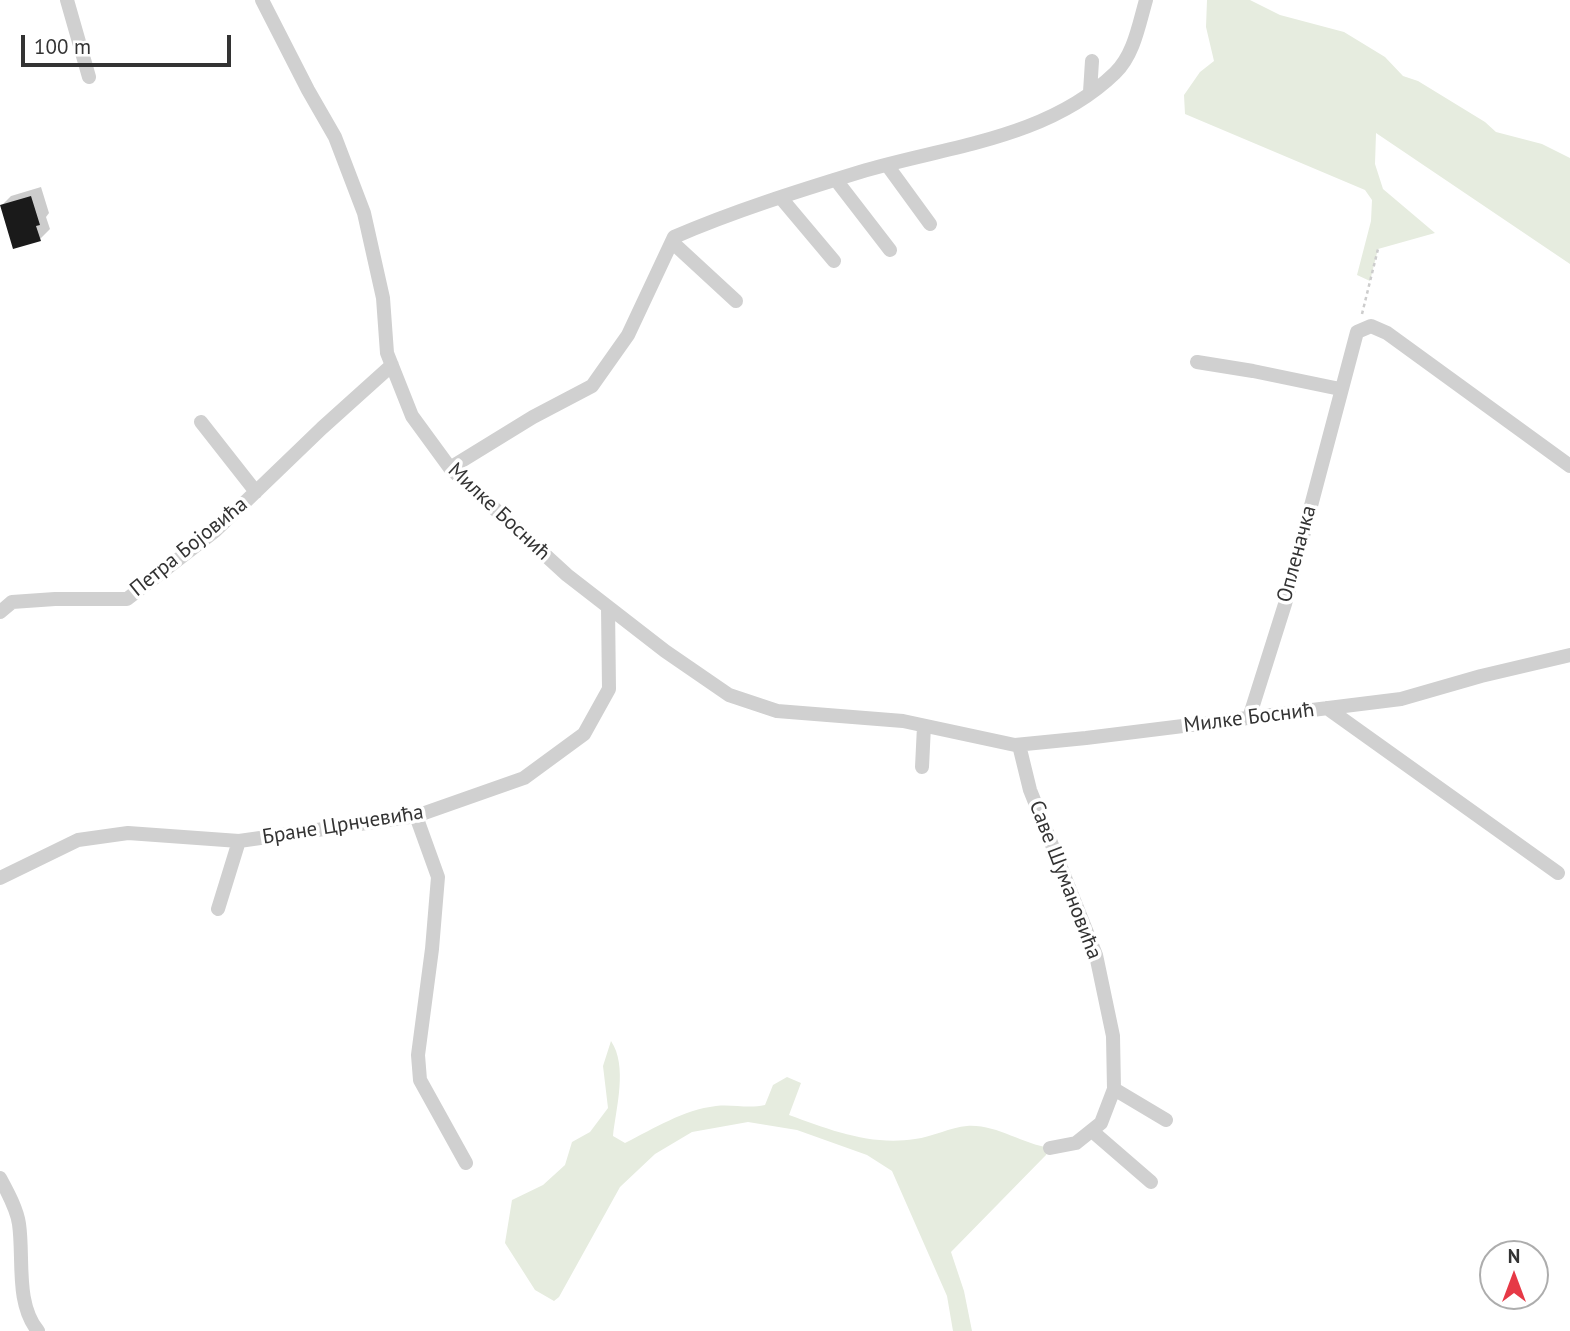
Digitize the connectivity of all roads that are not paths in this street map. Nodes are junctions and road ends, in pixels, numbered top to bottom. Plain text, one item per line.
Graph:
1 (67, 0) edge
2 (262, 0) edge
3 (1146, 0) edge
4 (1092, 61) dead end
5 (89, 77) dead end
6 (1090, 92) junction
7 (887, 165) junction
8 (836, 180) junction
9 (781, 198) junction
10 (930, 224) dead end
11 (672, 242) junction
12 (890, 250) dead end
13 (834, 261) dead end
14 (736, 301) dead end
15 (1197, 362) dead end
16 (392, 365) junction
17 (1340, 388) junction
18 (201, 422) dead end
19 (1570, 466) edge
20 (450, 468) junction
21 (256, 492) junction
22 (608, 607) junction
23 (0, 612) edge
24 (1570, 655) edge
25 (1327, 708) junction
26 (1249, 719) junction
27 (924, 726) junction
28 (1019, 745) junction
29 (922, 766) dead end
30 (416, 816) junction
31 (239, 841) junction
32 (1558, 873) dead end
33 (0, 878) edge
34 (218, 909) dead end
35 (1114, 1089) junction
36 (1166, 1120) dead end
37 (1092, 1131) junction
38 (1050, 1148) dead end
39 (466, 1163) dead end
40 (0, 1178) edge
41 (1151, 1182) dead end
42 (35, 1326) edge
43 (51, 1331) edge

1 - 5 street
2 - 16 street, Милке Боснић
3 - 6 street
4 - 6 street
6 - 7 street
7 - 8 street
7 - 10 street
8 - 9 street
8 - 12 street
9 - 11 street
9 - 13 street
11 - 14 street
11 - 20 street
15 - 17 street
16 - 20 street, Милке Боснић
16 - 21 street, Петра Бојовића
17 - 19 street, Опленачка
17 - 26 street, Опленачка
18 - 21 street, Петра Бојовића
20 - 22 street, Милке Боснић
21 - 23 street, Петра Бојовића
22 - 27 street, Милке Боснић
22 - 30 street, Бране Црнчевића
24 - 25 street, Милке Боснић
25 - 26 street, Милке Боснић
25 - 32 street
26 - 28 street, Милке Боснић
27 - 28 street, Милке Боснић
27 - 29 street
28 - 35 street, Саве Шумановића
30 - 31 street, Бране Црнчевића
30 - 39 street
31 - 33 street, Бране Црнчевића
31 - 34 street
35 - 36 street
35 - 37 street, Саве Шумановића
37 - 38 street
37 - 41 street
40 - 42 street
42 - 43 street

